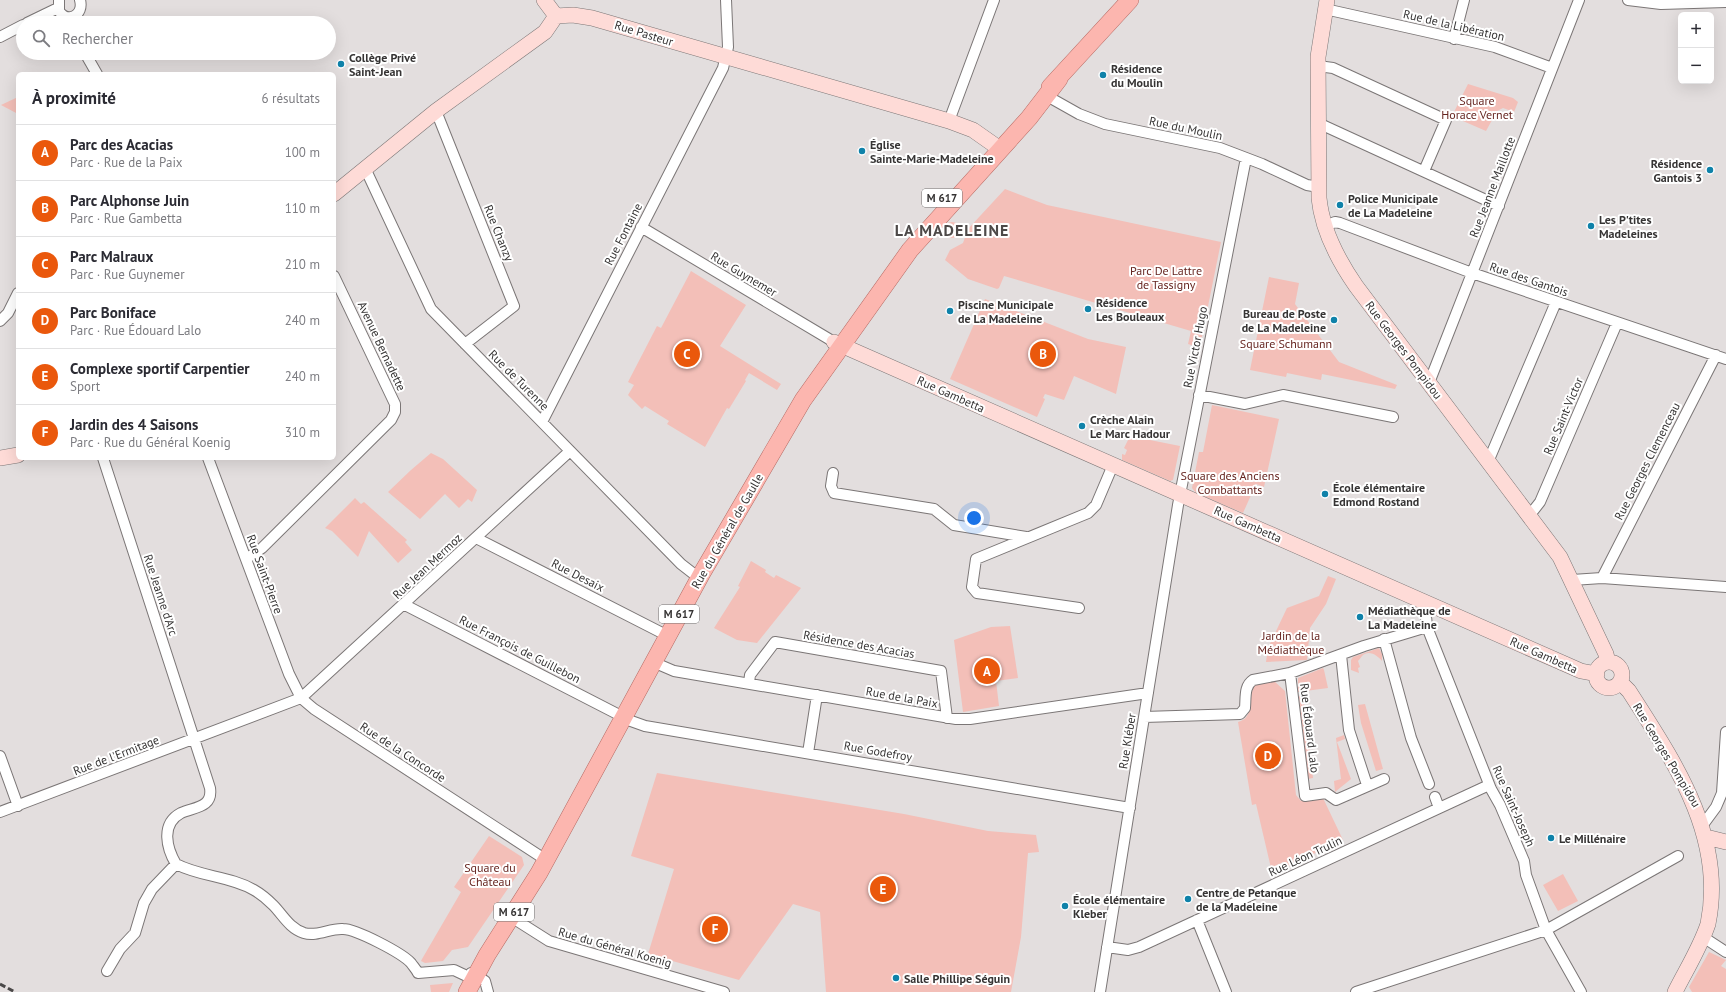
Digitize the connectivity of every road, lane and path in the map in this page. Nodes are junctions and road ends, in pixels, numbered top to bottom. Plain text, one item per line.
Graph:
1 (80, 0) edge
2 (544, 0) edge
3 (726, 0) edge
4 (994, 0) edge
5 (1130, 0) edge
6 (1464, 0) edge
7 (1579, 0) edge
8 (1628, 0) edge
9 (59, 2) edge
10 (1726, 2) edge
11 (1326, 4) edge
12 (37, 16) edge
13 (63, 16) edge
14 (76, 16) edge
15 (556, 16) junction
16 (16, 29) edge
17 (0, 37) edge
18 (1454, 39) junction
19 (727, 58) junction
20 (90, 60) edge
21 (1318, 66) junction
22 (1552, 68) junction
23 (96, 72) edge
24 (1059, 79) junction
25 (1047, 96) junction
26 (436, 111) junction
27 (950, 121) junction
28 (1318, 123) junction
29 (997, 146) junction
30 (1246, 158) junction
31 (365, 168) junction
32 (1424, 171) junction
33 (1318, 186) junction
34 (336, 192) edge
35 (1499, 206) junction
36 (1325, 226) junction
37 (641, 227) junction
38 (1472, 273) junction
39 (336, 280) edge
40 (16, 297) edge
41 (1556, 302) junction
42 (0, 321) edge
43 (1617, 323) junction
44 (465, 344) junction
45 (838, 344) junction
46 (1723, 357) edge
47 (1429, 383) junction
48 (1199, 395) junction
49 (1393, 417) dead end
50 (542, 422) junction
51 (570, 450) junction
52 (16, 455) edge
53 (0, 458) edge
54 (104, 460) edge
55 (209, 460) edge
56 (1488, 462) junction
57 (1113, 465) junction
58 (833, 473) dead end
59 (1180, 494) junction
60 (1529, 516) junction
61 (1026, 537) junction
62 (476, 538) junction
63 (246, 559) junction
64 (699, 578) junction
65 (1602, 578) junction
66 (1572, 580) junction
67 (1726, 587) edge
68 (405, 604) junction
69 (1432, 605) junction
70 (1079, 608) dead end
71 (1427, 627) junction
72 (668, 636) junction
73 (1384, 639) junction
74 (1341, 655) junction
75 (653, 662) junction
76 (1608, 662) junction
77 (1290, 673) junction
78 (1597, 674) junction
79 (1620, 682) junction
80 (749, 683) junction
81 (1148, 692) junction
82 (817, 695) junction
83 (301, 698) junction
84 (623, 717) junction
85 (1144, 717) junction
86 (947, 718) junction
87 (1726, 732) edge
88 (193, 740) junction
89 (808, 753) junction
90 (0, 756) edge
91 (1384, 779) dead end
92 (1429, 784) dead end
93 (1367, 785) junction
94 (1490, 785) junction
95 (1724, 787) edge
96 (1435, 797) dead end
97 (18, 806) junction
98 (1130, 808) junction
99 (1439, 808) junction
100 (0, 812) edge
101 (1705, 822) junction
102 (1710, 838) junction
103 (1726, 842) edge
104 (1678, 856) dead end
105 (544, 859) junction
106 (176, 864) junction
107 (507, 915) junction
108 (1197, 920) junction
109 (1546, 930) junction
110 (1703, 937) junction
111 (1107, 947) junction
112 (1726, 952) edge
113 (107, 971) dead end
114 (471, 979) edge
115 (1678, 990) edge
116 (458, 992) edge
117 (488, 992) edge
118 (724, 992) edge
119 (1100, 992) edge
120 (1226, 992) edge
121 (1356, 992) edge
122 (1581, 992) edge

1 - 14 street
2 - 15 street
3 - 19 street
4 - 27 street
5 - 24 main road, Rue du Général de Gaulle / M 617
6 - 18 street
7 - 22 street, Rue Jeanne Maillotte
8 - 10 street
9 - 12 street
9 - 13 street
11 - 18 street, Rue de la Libération
11 - 21 street, Rue Georges Pompidou
15 - 19 street, Rue Pasteur
15 - 26 street
16 - 17 street
18 - 22 street, Rue de la Libération
19 - 27 street, Rue Pasteur
19 - 37 street, Rue Fontaine
20 - 23 street
21 - 28 street, Rue Georges Pompidou
21 - 32 street
22 - 35 street, Rue Jeanne Maillotte
24 - 25 main road, Rue du Général de Gaulle / M 617
24 - 29 main road, Rue du Général de Gaulle / M 617
25 - 29 main road, Rue du Général de Gaulle / M 617
25 - 30 street, Rue du Moulin
26 - 31 street
26 - 44 street, Rue Chanzy
27 - 29 street, Rue Pasteur
28 - 32 street
28 - 33 street, Rue Georges Pompidou
29 - 45 main road, Rue du Général de Gaulle / M 617
30 - 33 street, Rue du Moulin
30 - 48 street, Rue Victor Hugo
31 - 34 street
31 - 44 street, Rue de Turenne
32 - 35 street
33 - 36 street, Rue Georges Pompidou
35 - 38 street, Rue Jeanne Maillotte
36 - 38 street, Rue des Gantois
36 - 47 street, Rue Georges Pompidou
37 - 45 street, Rue Guynemer
37 - 50 street, Rue Fontaine
38 - 41 street, Rue des Gantois
38 - 47 street, Rue Jeanne Maillotte
39 - 63 street, Avenue Bernadette
40 - 42 street
41 - 43 street, Rue des Gantois
41 - 56 street
43 - 46 street, Rue des Gantois
43 - 60 street, Rue Saint-Victor
44 - 50 street, Rue de Turenne
45 - 57 street, Rue Gambetta
45 - 64 main road, Rue du Général de Gaulle / M 617
46 - 65 street, Rue Georges Clemenceau
47 - 56 street, Rue Georges Pompidou
48 - 49 street
48 - 59 street, Rue Victor Hugo
50 - 51 street, Rue de Turenne
51 - 62 street, Rue Jean Mermoz
51 - 64 street, Rue de Turenne
52 - 53 street
54 - 88 street, Rue Jeanne d'Arc
55 - 63 street, Rue Saint-Pierre
56 - 60 street, Rue Georges Pompidou
57 - 59 street, Rue Gambetta
57 - 61 street
58 - 61 street
59 - 69 street, Rue Gambetta
59 - 81 street, Rue Kléber
60 - 66 street, Rue Georges Pompidou
61 - 70 street
62 - 68 street, Rue Jean Mermoz
62 - 72 street, Rue Desaix
63 - 83 street, Rue Saint-Pierre
64 - 72 main road, Rue du Général de Gaulle / M 617
65 - 66 street
65 - 67 street
66 - 76 street, Rue Georges Pompidou
68 - 83 street, Rue Jean Mermoz
68 - 84 street, Rue François de Guillebon
69 - 71 street
69 - 78 street, Rue Gambetta
71 - 73 street, Rue Édouard Lalo
71 - 94 street, Rue Saint-Joseph
72 - 75 main road, Rue du Général de Gaulle / M 617
73 - 74 street, Rue Édouard Lalo
73 - 92 street
74 - 77 street, Rue Édouard Lalo
74 - 93 street
75 - 80 street, Rue de la Paix
75 - 84 main road, Rue du Général de Gaulle / M 617
76 - 78 street
76 - 79 street
77 - 85 street
77 - 93 street, Rue Édouard Lalo
78 - 79 street
79 - 101 street, Rue Georges Pompidou
80 - 82 street, Rue de la Paix
80 - 86 street, Résidence des Acacias
81 - 85 street, Rue Kléber
81 - 86 street, Rue de la Paix
82 - 86 street, Rue de la Paix
82 - 89 street
83 - 88 street, Rue de l'Ermitage
83 - 105 street, Rue de la Concorde
84 - 89 street, Rue Godefroy
84 - 105 main road, Rue du Général de Gaulle / M 617
85 - 98 street, Rue Kléber
87 - 95 street
88 - 97 street, Rue de l'Ermitage
88 - 106 street, Rue Jeanne d'Arc
89 - 98 street, Rue Godefroy
90 - 97 street
91 - 93 street, Rue Édouard Lalo
94 - 99 street, Rue Léon Trulin
94 - 109 street, Rue Saint-Joseph
95 - 101 street
96 - 99 street
97 - 100 street, Rue de l'Ermitage
98 - 111 street, Rue Kléber
99 - 108 street, Rue Léon Trulin
101 - 102 street, Rue Georges Pompidou
102 - 103 street
102 - 110 street, Rue Georges Pompidou
104 - 109 street
105 - 107 main road, Rue du Général de Gaulle / M 617
106 - 113 street
106 - 114 street
107 - 114 main road, Rue du Général de Gaulle / M 617
107 - 118 street, Rue du Général Koenig
108 - 111 street, Rue Léon Trulin
108 - 120 street
109 - 121 street
109 - 122 street, Rue Saint-Joseph
110 - 112 street
110 - 115 street, Rue Georges Pompidou
111 - 119 street, Rue Kléber
114 - 116 main road, Rue du Général de Gaulle / M 617
114 - 117 street

